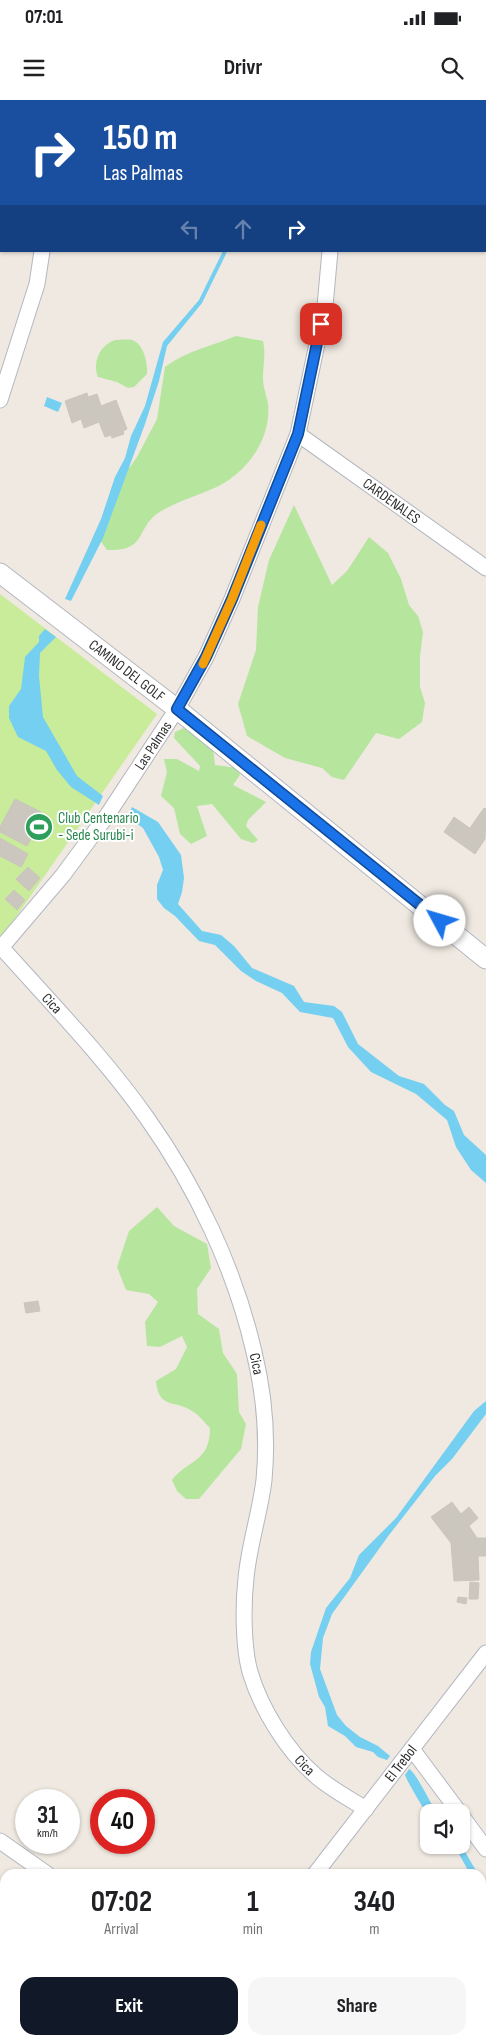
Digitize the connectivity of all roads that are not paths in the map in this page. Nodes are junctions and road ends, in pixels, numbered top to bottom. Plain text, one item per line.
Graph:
1 (42, 252) edge
2 (330, 252) edge
3 (0, 400) edge
4 (298, 434) junction
5 (486, 568) edge
6 (0, 573) edge
7 (177, 709) junction
8 (1, 948) edge
9 (486, 959) edge
10 (486, 1653) edge
11 (412, 1749) junction
12 (453, 1804) edge
13 (366, 1809) junction
14 (470, 1828) edge
15 (0, 1841) edge
16 (486, 1849) edge
17 (40, 1869) edge
18 (319, 1869) edge

1 - 3 street
2 - 4 street
4 - 5 street, CARDENALES
4 - 7 street, Las Palmas
6 - 7 street, CAMINO DEL GOLF
7 - 8 street, Las Palmas
7 - 9 street, CAMINO DEL GOLF
8 - 13 street, Cica
10 - 11 street, El Trebol
11 - 12 street
11 - 13 street, El Trebol
13 - 18 street, El Trebol
14 - 16 street
15 - 17 street

